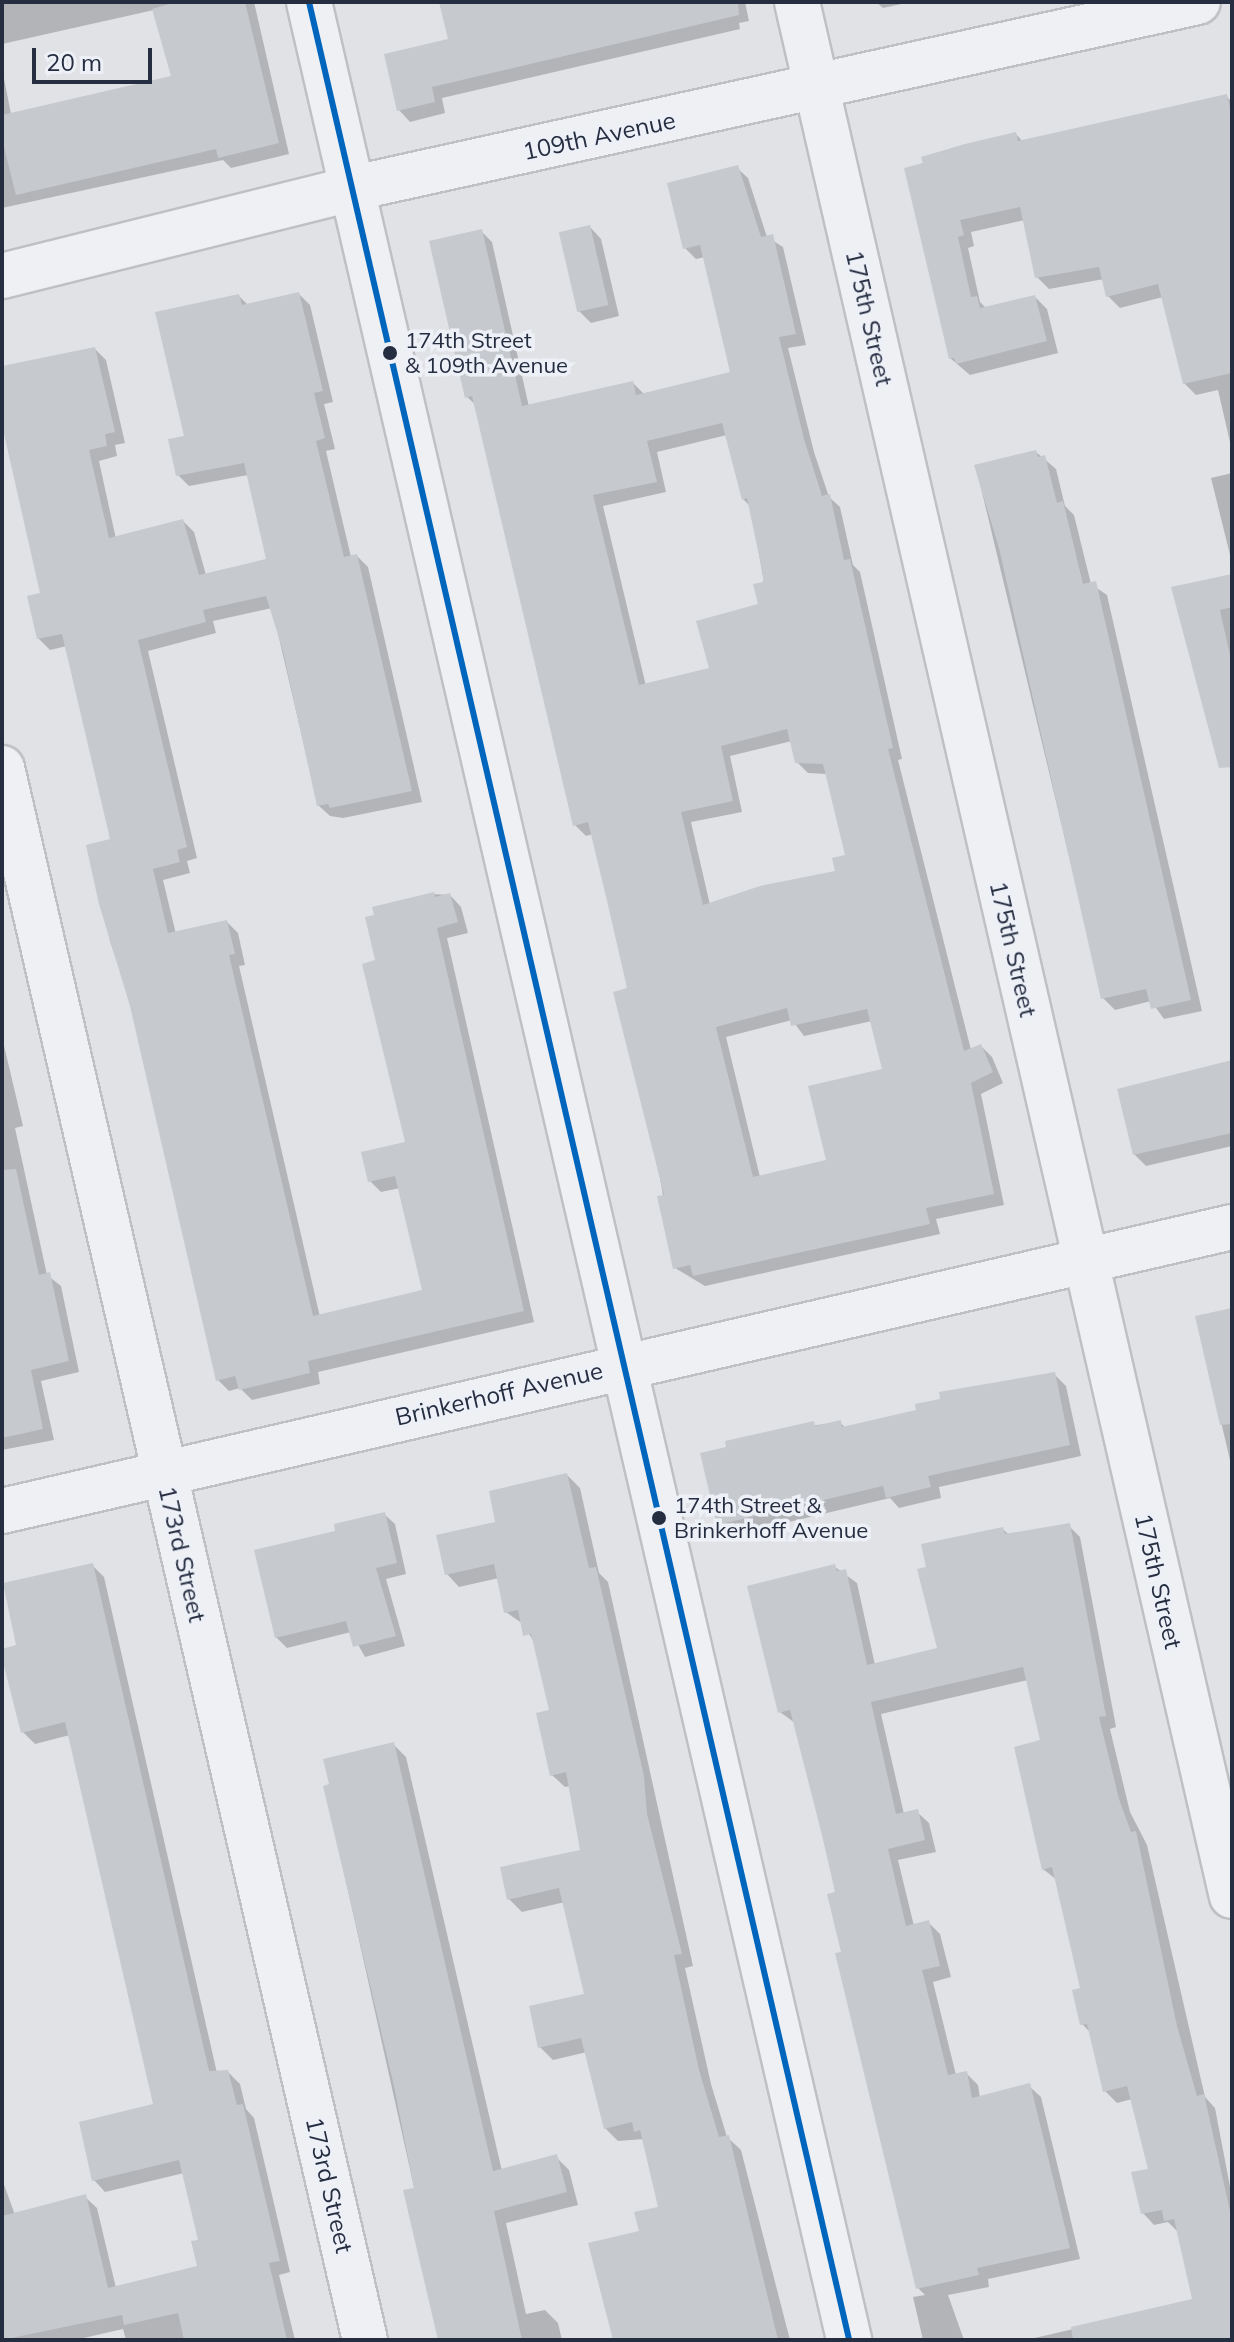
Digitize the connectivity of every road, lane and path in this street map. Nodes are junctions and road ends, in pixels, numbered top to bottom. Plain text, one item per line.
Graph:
1 (309, 2) edge
2 (797, 2) edge
3 (1198, 2) edge
4 (817, 90) junction
5 (354, 188) junction
6 (2, 276) edge
7 (2, 768) edge
8 (1232, 1227) edge
9 (1084, 1262) junction
10 (622, 1365) junction
11 (163, 1473) junction
12 (2, 1511) edge
13 (1232, 1896) edge
14 (365, 2340) edge
15 (849, 2340) edge

1 - 5 street
2 - 4 street, 175th Street
3 - 4 street, 109th Avenue
4 - 5 street, 109th Avenue
4 - 9 street, 175th Street
5 - 6 street, 109th Avenue
5 - 10 street
7 - 11 street, 173rd Street
8 - 9 street, Brinkerhoff Avenue
9 - 10 street, Brinkerhoff Avenue
9 - 13 street, 175th Street
10 - 11 street, Brinkerhoff Avenue
10 - 15 street
11 - 12 street, Brinkerhoff Avenue
11 - 14 street, 173rd Street

